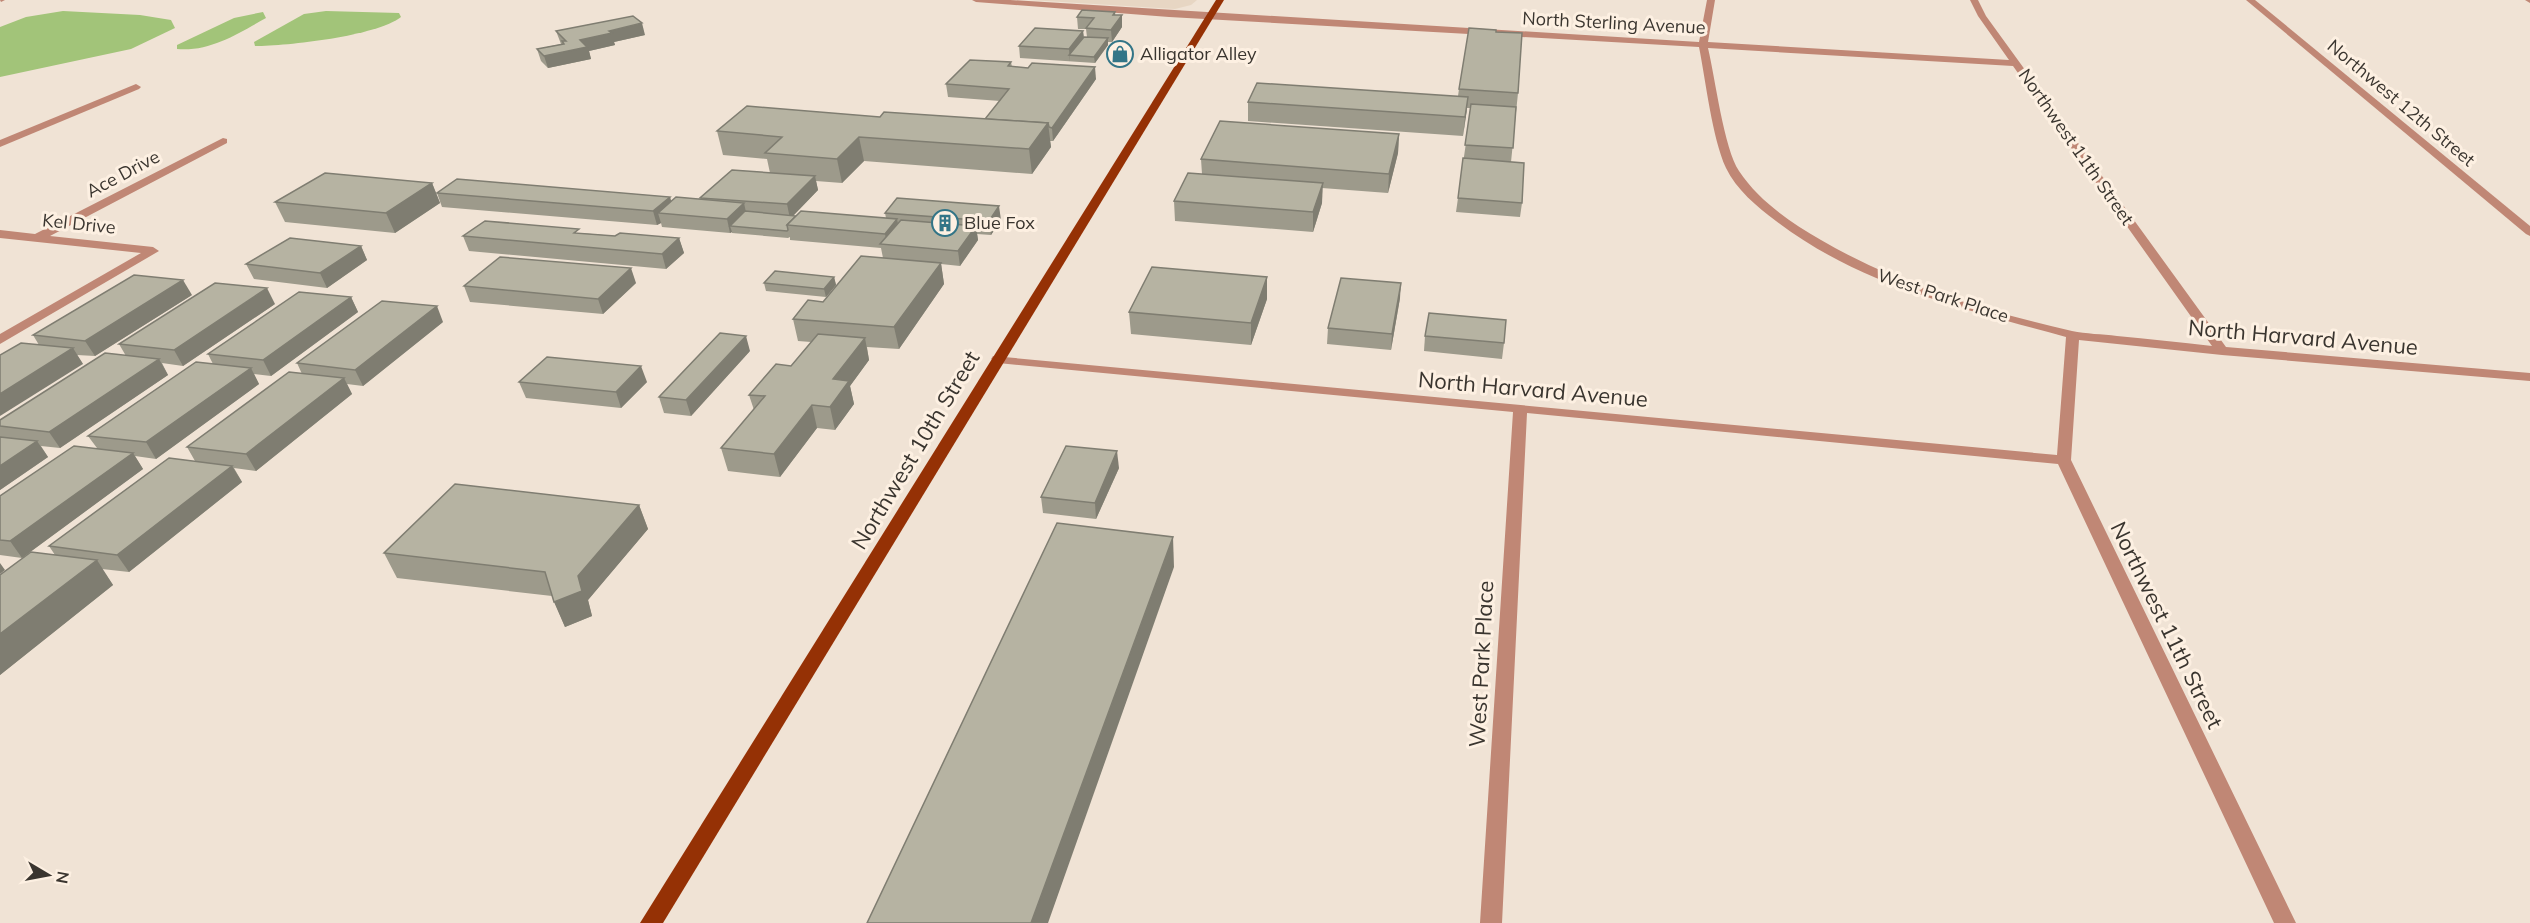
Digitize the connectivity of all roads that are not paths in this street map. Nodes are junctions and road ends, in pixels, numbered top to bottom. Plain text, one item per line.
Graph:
1 (976, 0) edge
2 (1220, 0) edge
3 (1711, 0) edge
4 (1974, 0) edge
5 (2250, 0) edge
6 (1210, 16) junction
7 (1703, 44) junction
8 (2017, 63) junction
9 (136, 87) dead end
10 (223, 141) dead end
11 (0, 144) edge
12 (2530, 232) edge
13 (0, 234) edge
14 (39, 237) junction
15 (2073, 334) junction
16 (0, 340) edge
17 (2222, 351) junction
18 (998, 359) junction
19 (2530, 377) edge
20 (1520, 408) junction
21 (2064, 460) junction
22 (651, 923) edge
23 (1491, 923) edge
24 (2285, 923) edge

1 - 6 street, North Sterling Avenue
2 - 6 main road, Northwest 10th Street
3 - 7 street, West Park Place
4 - 8 street, Northwest 11th Street
5 - 12 street, Northwest 12th Street
6 - 7 street, North Sterling Avenue
6 - 18 main road, Northwest 10th Street
7 - 8 street, North Sterling Avenue
7 - 15 street, West Park Place
8 - 17 street, Northwest 11th Street
9 - 11 street
10 - 14 street, Ace Drive
13 - 14 street, Kel Drive
14 - 16 street, Kel Drive
15 - 17 street, North Harvard Avenue
15 - 21 street, Northwest 11th Street
17 - 19 street, North Harvard Avenue
18 - 20 street, North Harvard Avenue
18 - 22 main road, Northwest 10th Street
20 - 21 street, North Harvard Avenue
20 - 23 street, West Park Place
21 - 24 street, Northwest 11th Street

